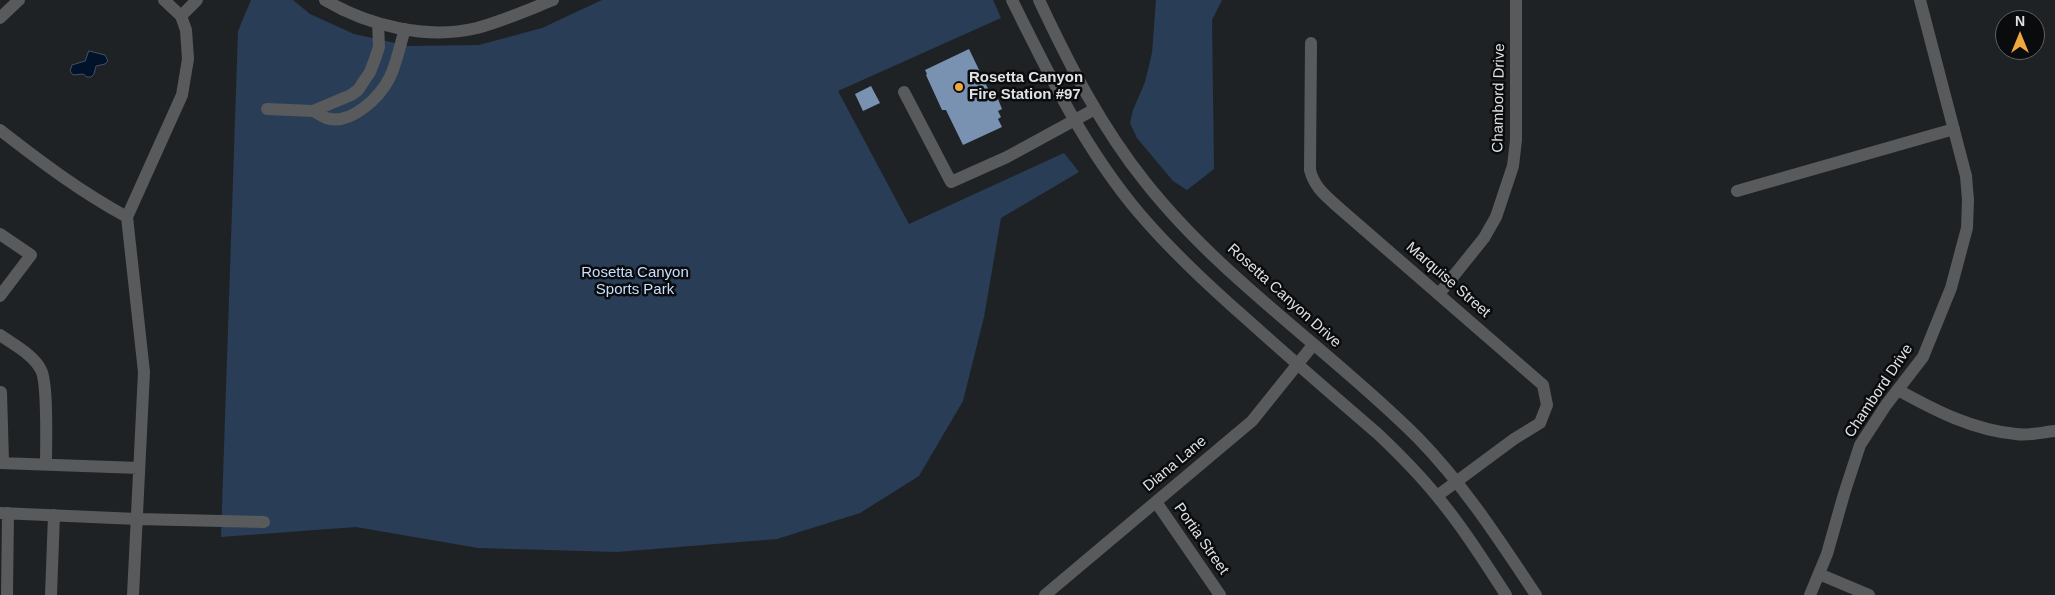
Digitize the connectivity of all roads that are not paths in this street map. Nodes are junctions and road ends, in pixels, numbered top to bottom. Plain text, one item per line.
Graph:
1 (18, 0) edge
2 (164, 0) edge
3 (197, 0) edge
4 (325, 0) edge
5 (553, 0) edge
6 (1012, 0) edge
7 (1039, 0) edge
8 (1516, 0) edge
9 (1920, 0) edge
10 (181, 16) junction
11 (0, 18) edge
12 (378, 23) junction
13 (405, 29) junction
14 (1311, 43) dead end
15 (904, 92) dead end
16 (267, 109) dead end
17 (1095, 109) junction
18 (313, 110) junction
19 (1074, 122) junction
20 (1954, 129) junction
21 (0, 130) edge
22 (1737, 191) dead end
23 (127, 217) junction
24 (0, 234) edge
25 (1439, 294) junction
26 (0, 296) edge
27 (0, 335) edge
28 (1314, 345) junction
29 (1297, 364) junction
30 (1898, 390) junction
31 (1, 392) edge
32 (2055, 431) edge
33 (1, 462) edge
34 (46, 464) junction
35 (139, 468) junction
36 (1456, 482) junction
37 (1437, 496) junction
38 (1156, 502) junction
39 (4, 513) edge
40 (54, 515) junction
41 (137, 519) junction
42 (264, 522) dead end
43 (1819, 574) junction
44 (6, 595) edge
45 (51, 595) edge
46 (133, 595) edge
47 (1045, 595) edge
48 (1220, 595) edge
49 (1506, 595) edge
50 (1536, 595) edge
51 (1810, 595) edge
52 (1869, 595) edge

1 - 11 street
2 - 10 street
3 - 10 street
4 - 12 street
5 - 13 street
6 - 19 street
7 - 17 street, Rosetta Canyon Drive
8 - 25 street, Chambord Drive
9 - 20 street, Chambord Drive
10 - 23 street
12 - 13 street
12 - 18 street
13 - 18 street
14 - 25 street, Marquise Street
15 - 19 street
16 - 18 street
17 - 19 street
17 - 28 street, Rosetta Canyon Drive
19 - 29 street
20 - 22 street
20 - 30 street, Chambord Drive
21 - 23 street
23 - 35 street
24 - 26 street
25 - 36 street, Marquise Street
27 - 34 street
28 - 29 street, Diana Lane
28 - 36 street, Rosetta Canyon Drive
29 - 37 street
29 - 38 street, Diana Lane
30 - 32 street
30 - 43 street, Chambord Drive
31 - 33 street
33 - 34 street
34 - 35 street
35 - 41 street
36 - 37 street, Marquise Street
36 - 50 street, Rosetta Canyon Drive
37 - 49 street
38 - 47 street, Diana Lane
38 - 48 street, Portia Street
39 - 40 street
39 - 44 street
40 - 41 street
40 - 45 street
41 - 42 street
41 - 46 street
43 - 51 street, Chambord Drive
43 - 52 street

